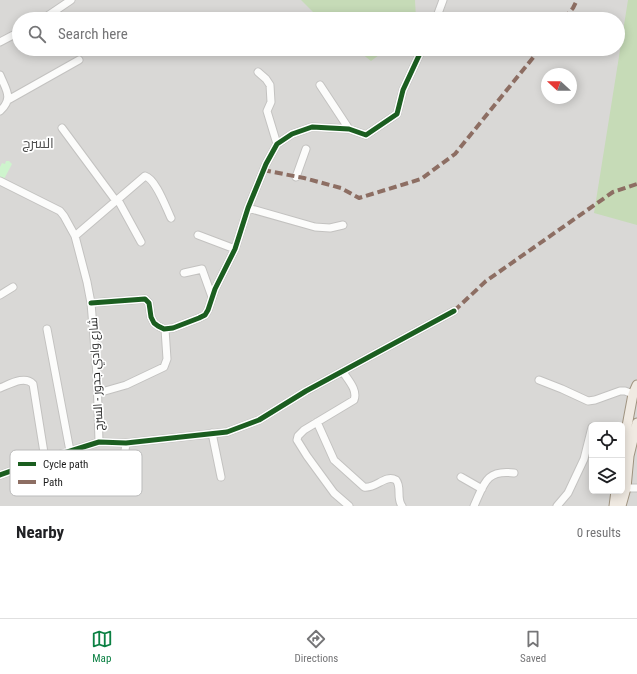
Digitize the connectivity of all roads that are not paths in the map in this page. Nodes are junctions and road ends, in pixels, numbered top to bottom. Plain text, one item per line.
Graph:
1 (71, 0) edge
2 (443, 0) edge
3 (53, 12) edge
4 (439, 12) edge
5 (12, 36) edge
6 (0, 42) edge
7 (419, 56) edge
8 (79, 60) dead end
9 (258, 72) dead end
10 (0, 75) edge
11 (320, 85) dead end
12 (8, 100) junction
13 (0, 111) edge
14 (62, 128) dead end
15 (349, 128) junction
16 (277, 144) junction
17 (306, 149) dead end
18 (296, 177) dead end
19 (0, 181) edge
20 (117, 200) junction
21 (248, 208) junction
22 (171, 218) dead end
23 (343, 225) dead end
24 (198, 235) dead end
25 (75, 236) junction
26 (141, 242) dead end
27 (235, 249) junction
28 (184, 273) dead end
29 (13, 287) dead end
30 (0, 295) edge
31 (212, 297) junction
32 (91, 304) junction
33 (454, 311) dead end
34 (47, 328) dead end
35 (165, 329) junction
36 (343, 372) junction
37 (539, 380) dead end
38 (0, 388) edge
39 (635, 389) edge
40 (98, 393) junction
41 (317, 422) junction
42 (637, 423) edge
43 (212, 433) junction
44 (625, 438) edge
45 (589, 440) edge
46 (100, 442) junction
47 (126, 443) junction
48 (44, 450) edge
49 (70, 450) edge
50 (73, 450) edge
51 (125, 450) edge
52 (10, 472) edge
53 (514, 473) dead end
54 (0, 476) edge
55 (221, 477) dead end
56 (461, 477) dead end
57 (625, 482) edge
58 (625, 488) edge
59 (637, 488) edge
60 (482, 489) junction
61 (616, 494) edge
62 (623, 494) edge
63 (349, 506) edge
64 (402, 506) edge
65 (474, 506) edge
66 (557, 506) edge
67 (614, 506) edge
68 (621, 506) edge

1 - 3 street
2 - 4 street
5 - 6 street
7 - 15 street
8 - 12 street
9 - 16 street
10 - 12 street
11 - 15 street
12 - 13 street
14 - 20 street
15 - 16 street
16 - 21 street
17 - 18 street
19 - 25 street, شارع وادي جدور - السرج
20 - 22 street
20 - 25 street
20 - 26 street
21 - 23 street
21 - 27 street
24 - 27 street
25 - 32 street, شارع وادي جدور - السرج
27 - 31 street
28 - 31 street
29 - 30 street
31 - 35 street
32 - 35 street
32 - 40 street, شارع وادي جدور - السرج
33 - 36 street
34 - 49 street
35 - 40 street
36 - 41 street
36 - 43 street
37 - 39 street
38 - 48 street
39 - 44 main road
40 - 46 street, شارع وادي جدور - السرج
41 - 63 street
41 - 64 street
42 - 57 main road
43 - 47 street
43 - 55 street
45 - 66 street
46 - 47 street
46 - 50 street
47 - 51 street
52 - 54 street
53 - 60 street
56 - 60 street
58 - 59 street
60 - 65 street
61 - 67 main road
62 - 68 main road

